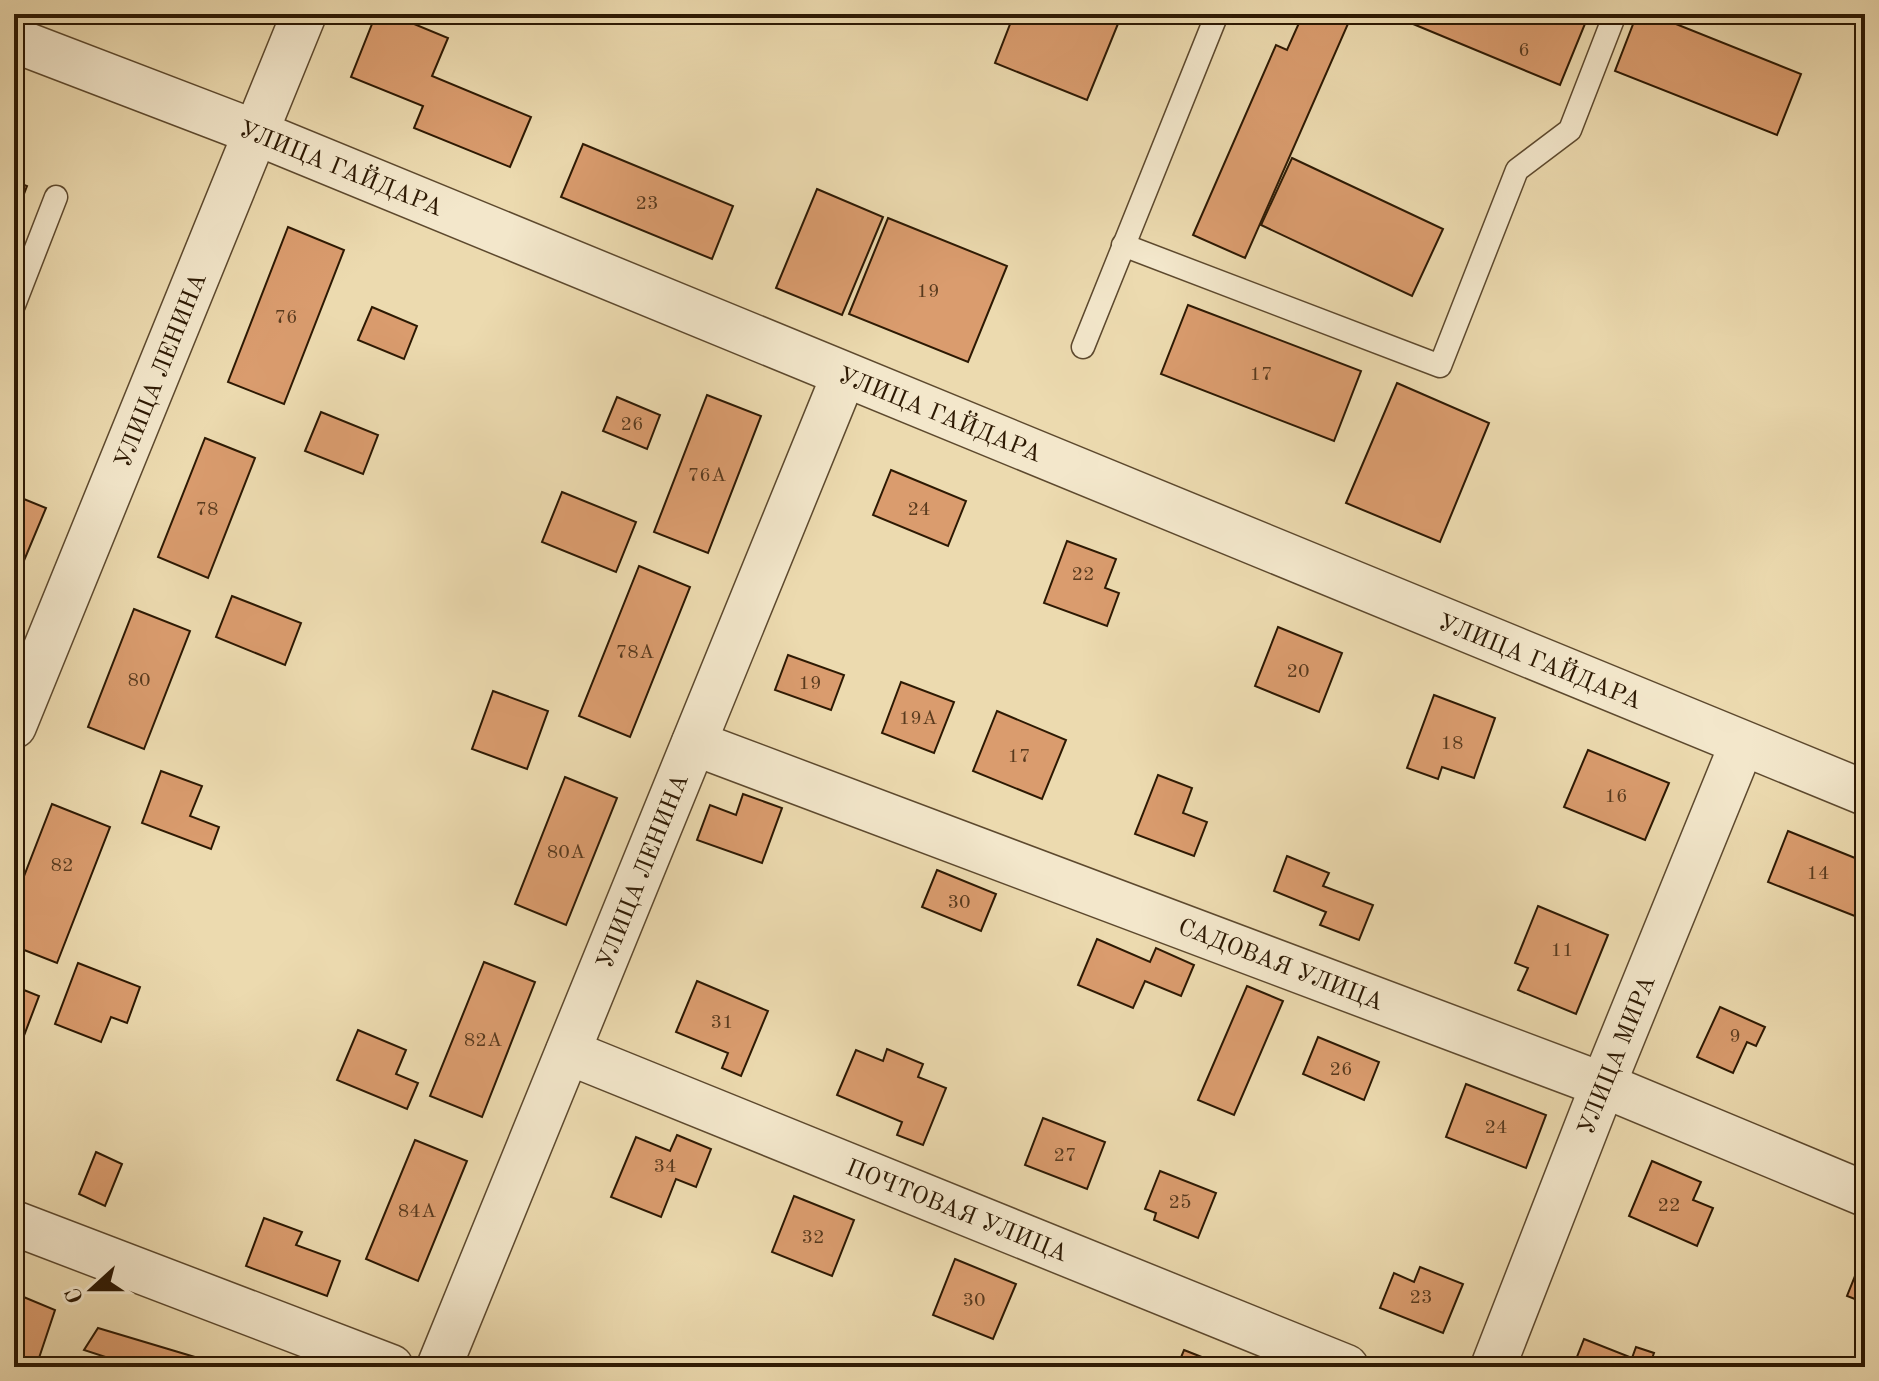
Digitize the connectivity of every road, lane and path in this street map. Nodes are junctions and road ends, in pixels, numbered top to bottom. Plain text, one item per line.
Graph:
1 (304, 14) edge
2 (1217, 14) edge
3 (1615, 14) edge
4 (14, 40) edge
5 (257, 133) junction
6 (56, 197) dead end
7 (1123, 245) junction
8 (14, 305) edge
9 (1083, 347) dead end
10 (844, 375) junction
11 (14, 726) edge
12 (694, 743) junction
13 (1742, 744) junction
14 (1865, 793) edge
15 (568, 1052) junction
16 (1603, 1085) junction
17 (1865, 1194) edge
18 (14, 1223) edge
19 (391, 1367) edge
20 (439, 1367) edge
21 (1346, 1367) edge
22 (1493, 1367) edge

1 - 5 street, УЛИЦА ЛЕНИНА
2 - 7 lane
3 - 7 lane
4 - 5 street, УЛИЦА ГАЙДАРА
5 - 10 street, УЛИЦА ГАЙДАРА
5 - 11 street, УЛИЦА ЛЕНИНА
6 - 8 lane
7 - 9 lane
10 - 12 street, УЛИЦА ЛЕНИНА
10 - 13 street, УЛИЦА ГАЙДАРА
12 - 15 street, УЛИЦА ЛЕНИНА
12 - 16 street, САДОВАЯ УЛИЦА
13 - 14 street, УЛИЦА ГАЙДАРА
13 - 16 street, УЛИЦА МИРА
15 - 20 street, УЛИЦА ЛЕНИНА
15 - 21 street, ПОЧТОВАЯ УЛИЦА
16 - 17 street, САДОВАЯ УЛИЦА
16 - 22 street, УЛИЦА МИРА
18 - 19 street

